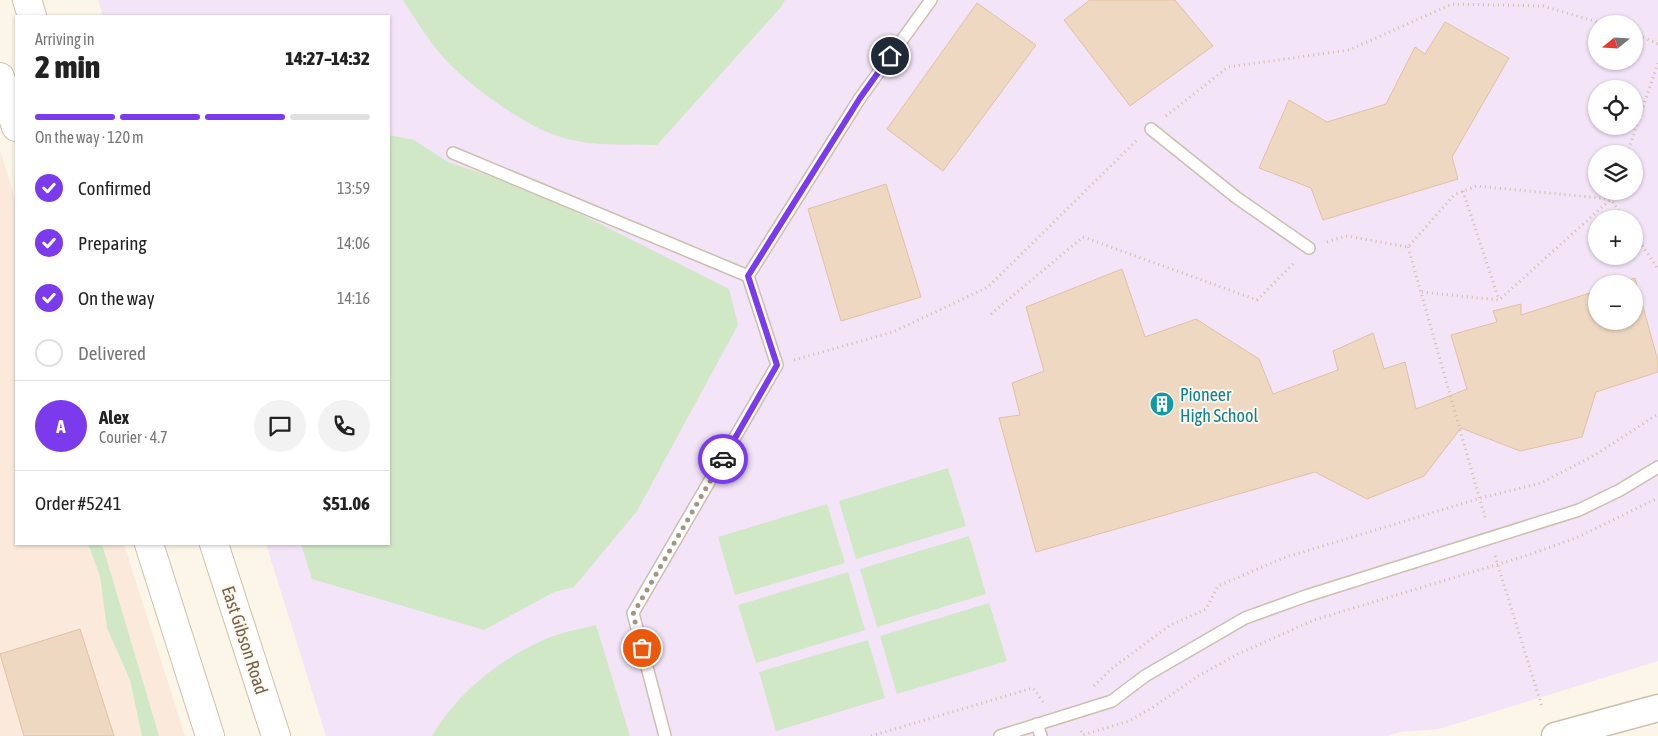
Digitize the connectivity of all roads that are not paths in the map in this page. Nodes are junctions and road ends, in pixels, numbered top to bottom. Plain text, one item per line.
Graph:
1 (27, 0) edge
2 (931, 0) edge
3 (32, 15) edge
4 (5, 86) edge
5 (15, 124) edge
6 (1151, 129) dead end
7 (453, 153) dead end
8 (1309, 248) dead end
9 (748, 276) junction
10 (1658, 467) edge
11 (149, 545) edge
12 (214, 545) edge
13 (1658, 708) edge
14 (1038, 724) junction
15 (210, 736) edge
16 (276, 736) edge
17 (665, 736) edge
18 (1000, 736) edge
19 (1042, 736) edge
20 (1555, 736) edge

1 - 3 main road
2 - 9 lane
4 - 5 main road
6 - 8 lane
7 - 9 lane
9 - 17 lane
10 - 14 lane
11 - 15 main road
12 - 16 main road, East Gibson Road
13 - 20 street
14 - 18 lane
14 - 19 lane

